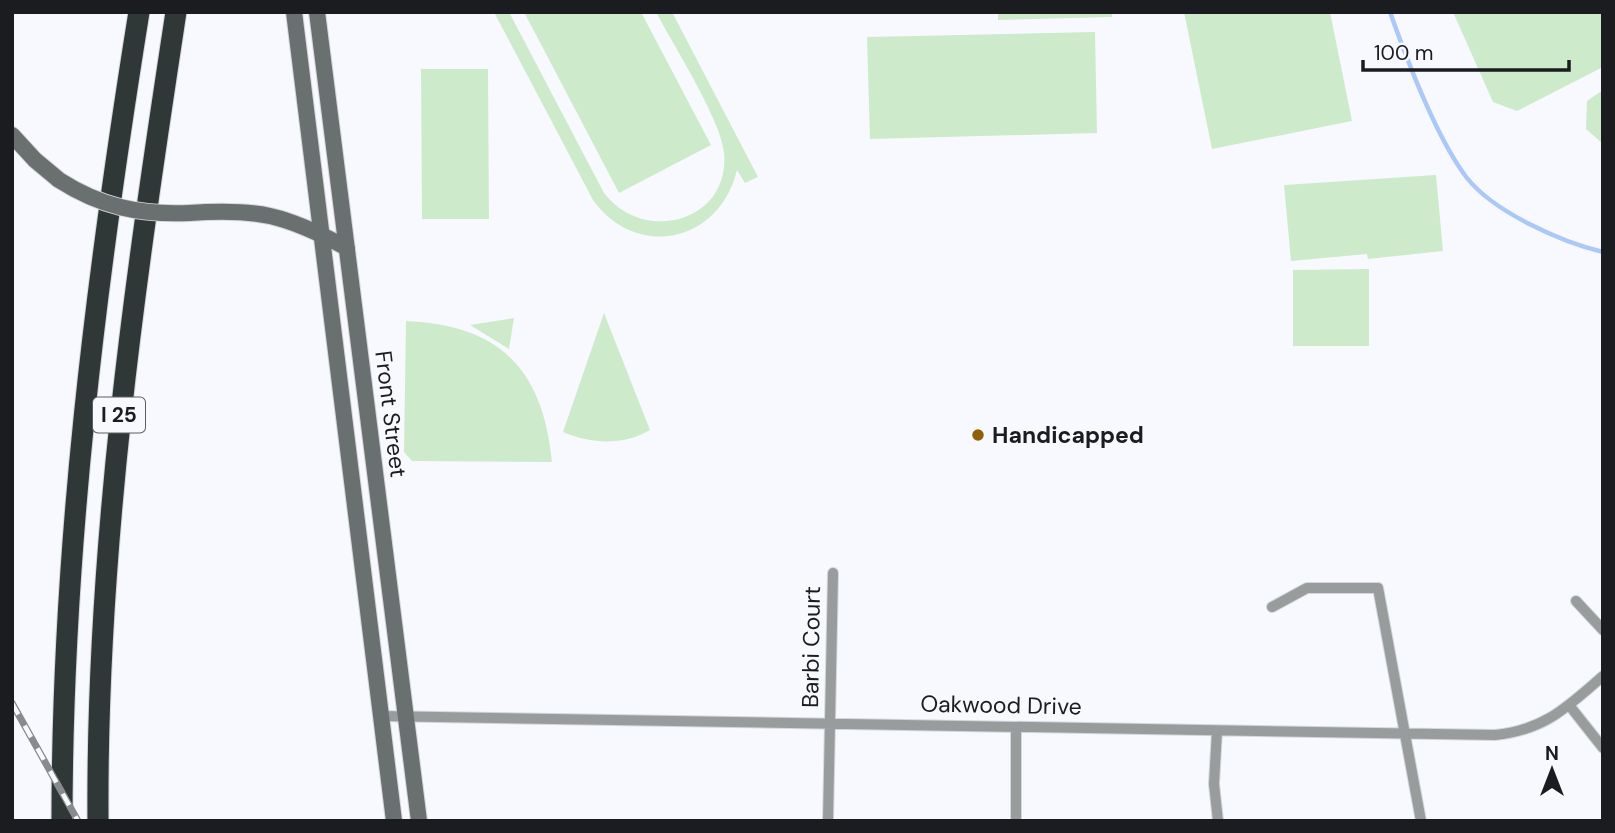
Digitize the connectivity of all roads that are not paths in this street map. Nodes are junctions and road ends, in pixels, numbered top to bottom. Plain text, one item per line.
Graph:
1 (139, 12) edge
2 (176, 12) edge
3 (294, 12) edge
4 (317, 12) edge
5 (12, 135) edge
6 (320, 233) junction
7 (347, 248) junction
8 (833, 573) dead end
9 (1576, 601) dead end
10 (1272, 607) dead end
11 (1603, 630) edge
12 (1603, 676) edge
13 (1569, 705) junction
14 (404, 715) junction
15 (379, 716) junction
16 (830, 722) junction
17 (1016, 727) junction
18 (1217, 731) junction
19 (1405, 734) junction
20 (1603, 748) edge
21 (62, 821) edge
22 (98, 821) edge
23 (394, 821) edge
24 (419, 821) edge
25 (828, 821) edge
26 (1016, 821) edge
27 (1217, 821) edge
28 (1421, 821) edge

1 - 21 highway, I 25
2 - 22 highway, I 25
3 - 6 main road
4 - 7 main road, Front Street
5 - 6 main road, bridge
6 - 7 main road
6 - 15 main road
7 - 14 main road, Front Street
8 - 16 street, Barbi Court
9 - 11 street
10 - 19 street
12 - 13 street, Oakwood Drive
13 - 19 street, Oakwood Drive
13 - 20 street
14 - 15 street, Oakwood Drive
14 - 16 street, Oakwood Drive
14 - 24 main road, Front Street
15 - 23 main road
16 - 17 street, Oakwood Drive
16 - 25 street, Barbi Court
17 - 18 street, Oakwood Drive
17 - 26 street
18 - 19 street, Oakwood Drive
18 - 27 street
19 - 28 street

